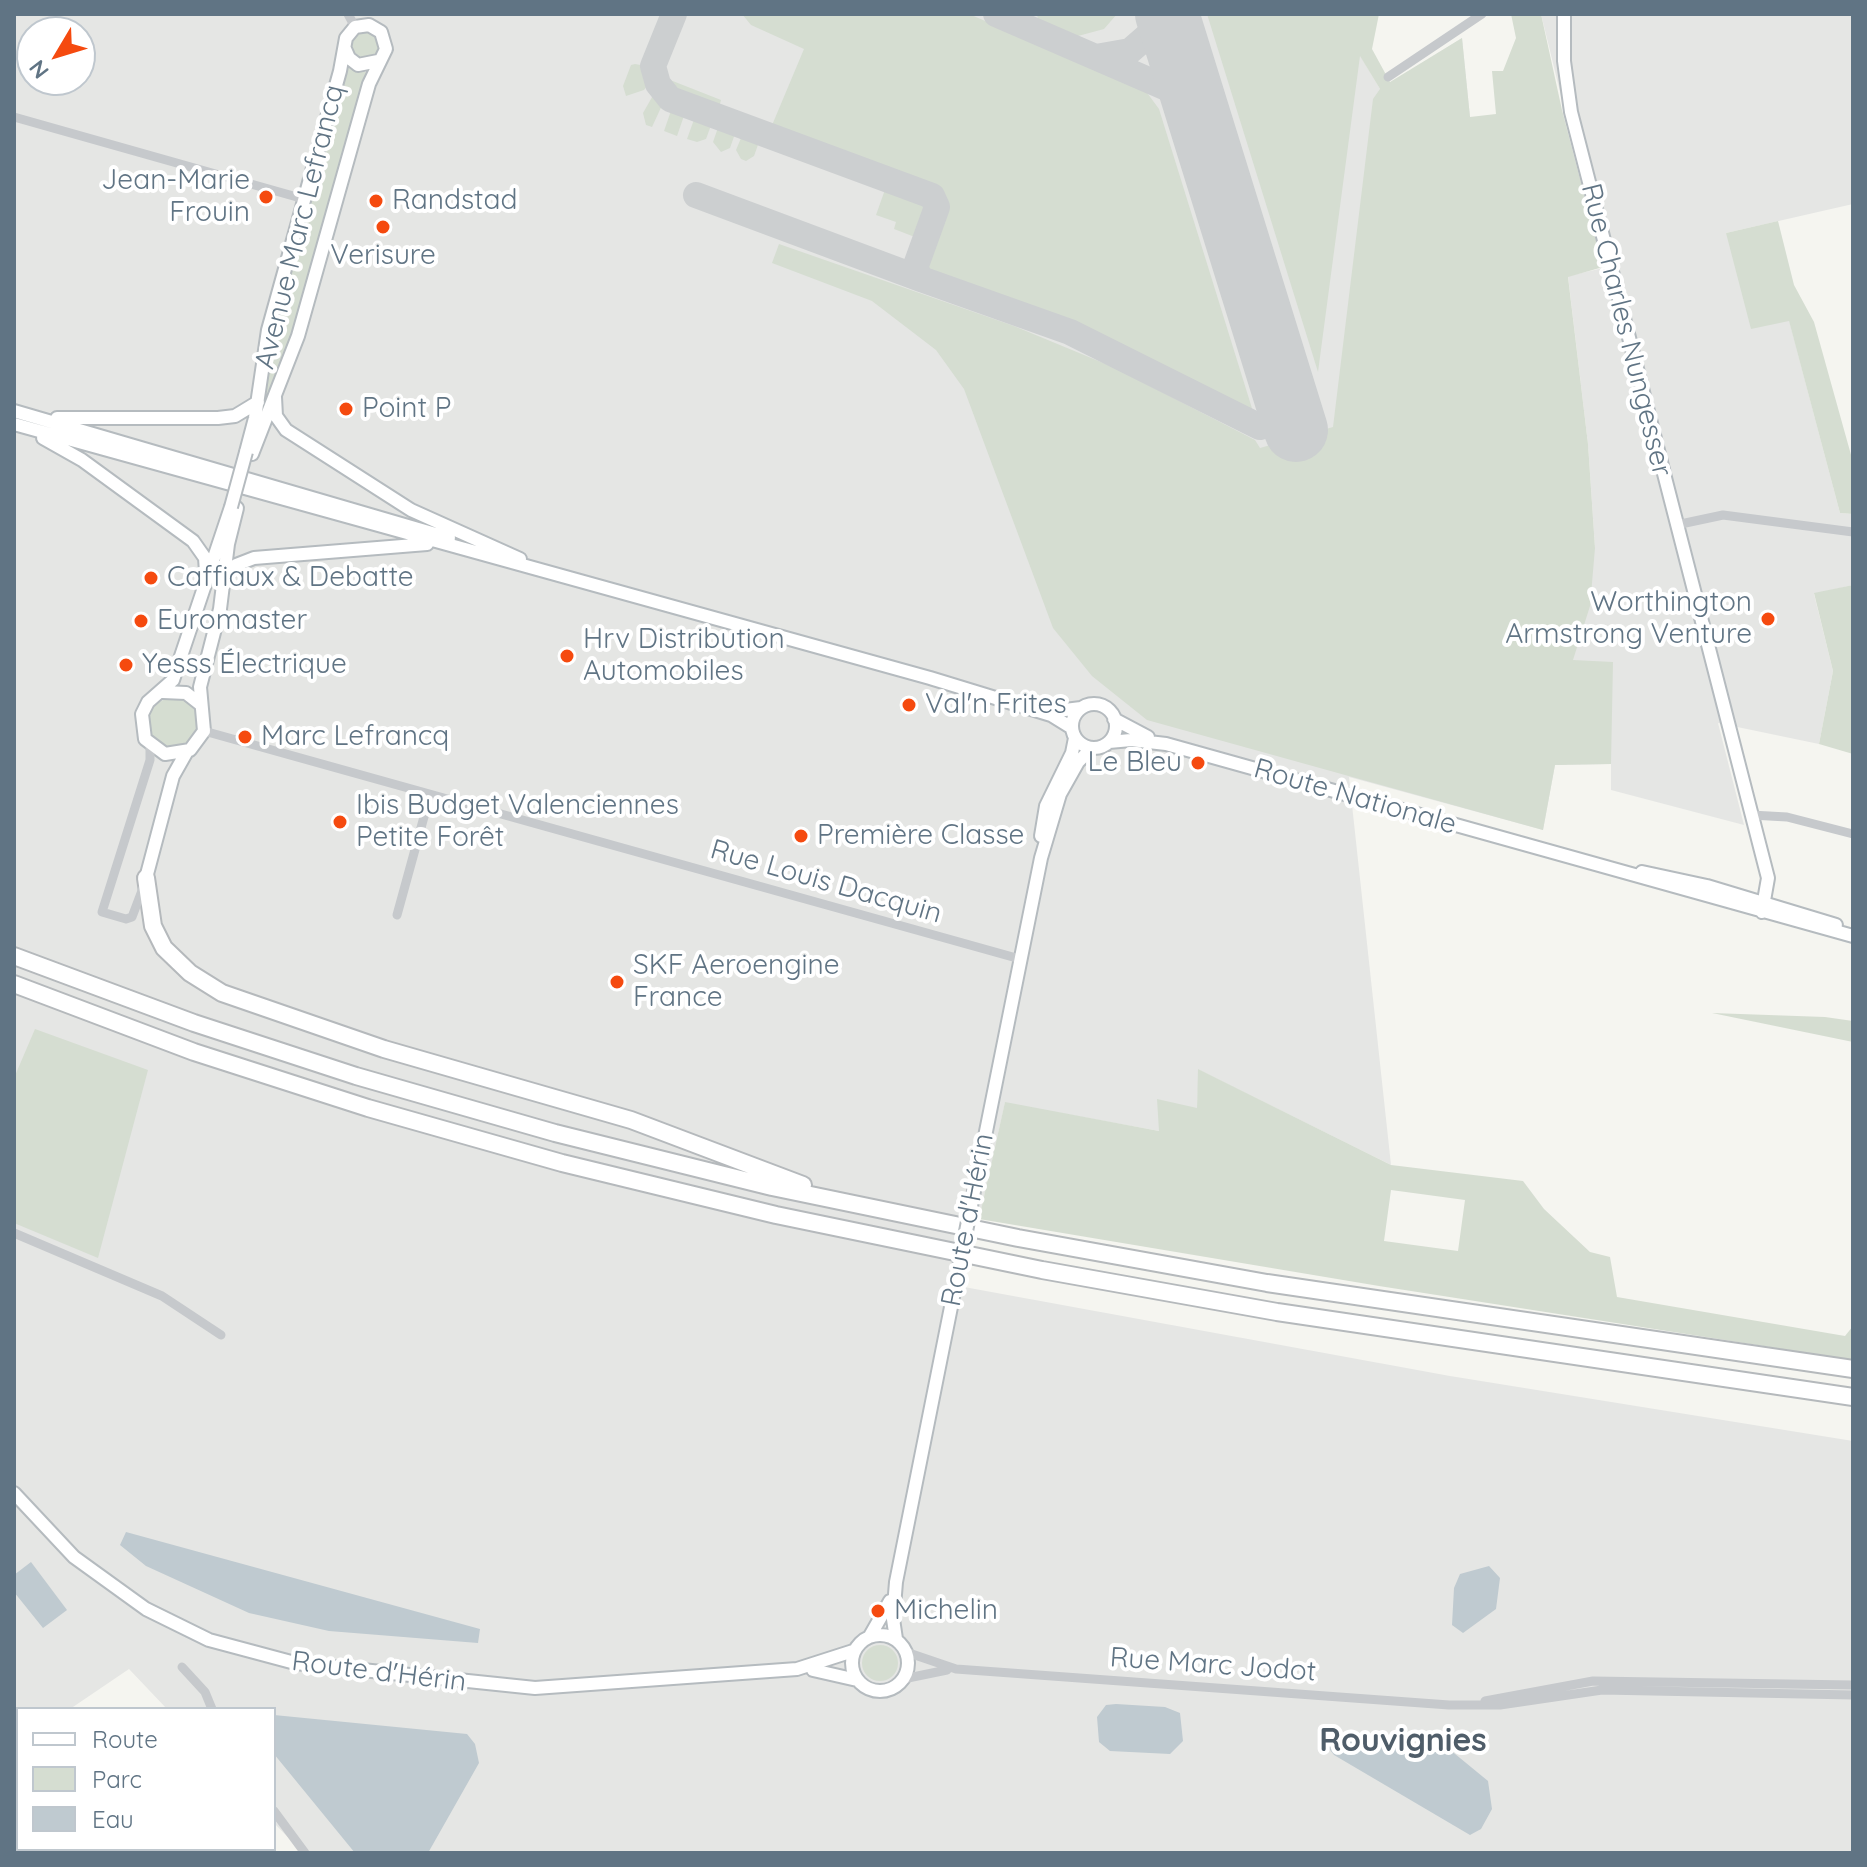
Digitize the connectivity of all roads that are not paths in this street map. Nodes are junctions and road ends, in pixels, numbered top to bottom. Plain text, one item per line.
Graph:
1 (348, 14) edge
2 (1482, 14) edge
3 (1556, 14) edge
4 (1564, 14) edge
5 (355, 27) junction
6 (345, 49) junction
7 (378, 61) junction
8 (1388, 77) dead end
9 (1571, 112) junction
10 (14, 117) edge
11 (304, 199) junction
12 (275, 391) junction
13 (258, 402) junction
14 (19, 412) edge
15 (14, 424) edge
16 (249, 453) junction
17 (234, 507) junction
18 (1676, 525) junction
19 (1853, 532) edge
20 (442, 544) junction
21 (520, 559) junction
22 (206, 579) junction
23 (224, 580) junction
24 (647, 600) junction
25 (930, 678) junction
26 (163, 692) junction
27 (200, 704) junction
28 (1081, 708) junction
29 (1114, 719) junction
30 (204, 731) junction
31 (1073, 733) junction
32 (1109, 742) junction
33 (1166, 744) junction
34 (150, 745) junction
35 (1092, 748) junction
36 (187, 752) junction
37 (430, 795) junction
38 (1751, 815) junction
39 (1853, 834) edge
40 (1041, 858) junction
41 (146, 878) junction
42 (1759, 906) junction
43 (397, 915) dead end
44 (1853, 934) edge
45 (14, 956) edge
46 (1020, 959) junction
47 (14, 984) edge
48 (892, 1213) junction
49 (14, 1233) edge
50 (221, 1335) dead end
51 (1853, 1369) edge
52 (1853, 1397) edge
53 (14, 1493) edge
54 (896, 1582) junction
55 (870, 1636) junction
56 (896, 1639) junction
57 (853, 1651) junction
58 (906, 1652) junction
59 (182, 1667) dead end
60 (797, 1669) junction
61 (956, 1669) junction
62 (903, 1679) junction
63 (857, 1680) junction
64 (1853, 1685) edge
65 (1853, 1695) edge
66 (1466, 1705) junction
67 (211, 1707) edge
68 (276, 1814) edge
69 (305, 1853) edge

1 - 5 street
2 - 8 street
3 - 9 street, Rue Charles Nungesser
4 - 9 street, Rue Charles Nungesser
5 - 6 street, Avenue Marc Lefrancq
5 - 7 street, Avenue Marc Lefrancq
6 - 7 street, Avenue Marc Lefrancq
6 - 11 street, Avenue Marc Lefrancq
7 - 12 street, Avenue Marc Lefrancq
9 - 18 street, Rue Charles Nungesser
10 - 11 street
11 - 13 street, Avenue Marc Lefrancq
12 - 16 street, Avenue Marc Lefrancq
12 - 21 street
13 - 14 street
13 - 16 street, Avenue Marc Lefrancq
14 - 21 street
15 - 20 street
15 - 22 street
16 - 17 street, bridge
17 - 22 street
17 - 23 street
18 - 19 street
18 - 38 street, Rue Charles Nungesser
20 - 23 street
20 - 24 street
21 - 24 street
22 - 26 street
23 - 27 street
24 - 25 street
25 - 28 street
25 - 31 street
26 - 27 street
26 - 34 street
27 - 30 street
28 - 29 street
28 - 31 street
29 - 32 street
29 - 33 street
30 - 36 street
30 - 37 street, Rue Louis Dacquin
31 - 35 street
31 - 40 street, Route d'Hérin
32 - 33 street, Route Nationale
32 - 35 street
33 - 42 street, Route Nationale
34 - 36 street
34 - 41 street
35 - 40 street, Route d'Hérin
36 - 41 street
37 - 43 street
37 - 46 street, Rue Louis Dacquin
38 - 39 street
38 - 42 street, Rue Charles Nungesser
40 - 46 street, Route d'Hérin
41 - 48 highway
42 - 44 street, Route Nationale
45 - 48 highway
46 - 54 street, Route d'Hérin, bridge
47 - 52 highway
48 - 51 highway
49 - 50 street
53 - 60 street, Route d'Hérin
54 - 55 street, Route d'Hérin
54 - 56 street, Route d'Hérin
55 - 56 street
55 - 57 street
56 - 58 street
57 - 60 street, Route d'Hérin
57 - 63 street
58 - 61 street, Rue Marc Jodot
58 - 62 street
59 - 67 street
60 - 63 street, Route d'Hérin
61 - 62 street, Rue Marc Jodot
61 - 66 street, Rue Marc Jodot
62 - 63 street
64 - 66 street, Rue Marc Jodot
65 - 66 street, Rue Marc Jodot
68 - 69 street

